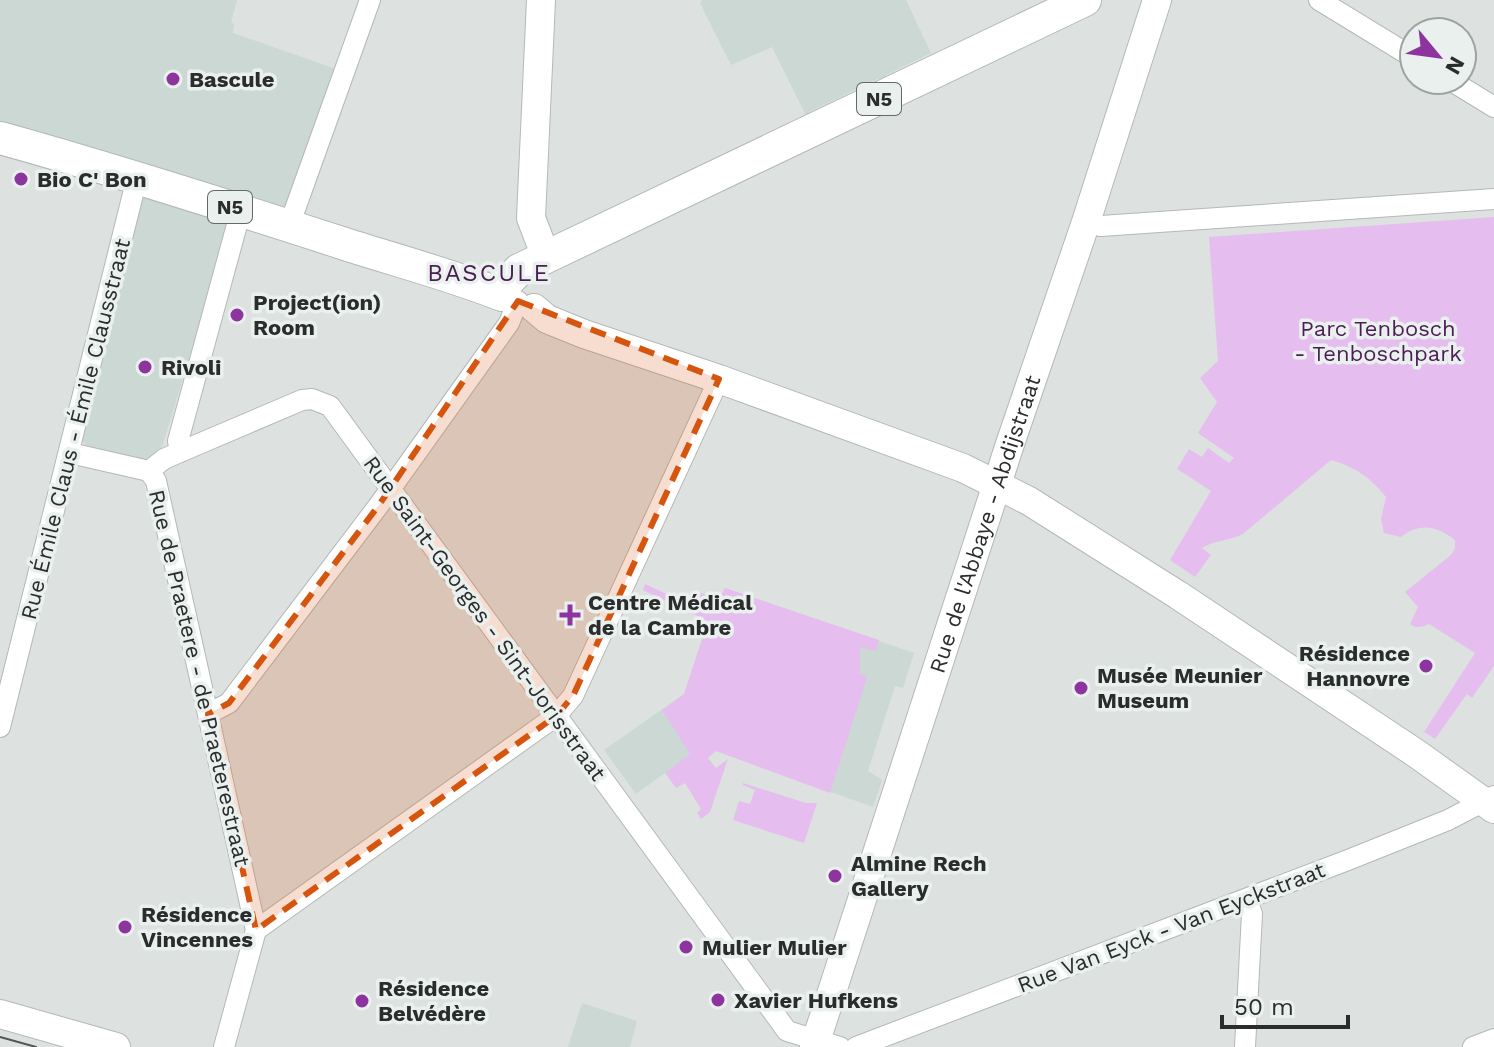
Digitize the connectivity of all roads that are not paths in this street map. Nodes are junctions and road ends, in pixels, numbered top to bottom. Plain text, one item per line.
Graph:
1 (370, 0) edge
2 (541, 0) edge
3 (1085, 0) edge
4 (1157, 0) edge
5 (1319, 0) edge
6 (1398, 48) edge
7 (1476, 96) edge
8 (1494, 107) edge
9 (0, 138) edge
10 (137, 178) junction
11 (1494, 199) edge
12 (241, 210) junction
13 (1086, 222) junction
14 (289, 226) junction
15 (546, 257) junction
16 (518, 301) junction
17 (719, 379) junction
18 (180, 452) junction
19 (70, 453) junction
20 (149, 471) junction
21 (997, 485) junction
22 (390, 489) junction
23 (208, 714) junction
24 (556, 716) junction
25 (0, 727) edge
26 (1491, 802) edge
27 (1247, 899) junction
28 (256, 930) junction
29 (0, 1014) edge
30 (1494, 1039) edge
31 (824, 1045) edge
32 (116, 1047) edge
33 (224, 1047) edge
34 (856, 1047) edge
35 (1245, 1047) edge
36 (1473, 1047) edge

1 - 14 street
2 - 15 street
3 - 15 main road, N5
4 - 13 street, Rue de l'Abbaye - Abdijstraat
5 - 6 street
7 - 8 street
9 - 10 main road, N5
10 - 12 main road, N5
10 - 19 street, Rue Émile Claus - Émile Clausstraat
11 - 13 street
12 - 14 main road, N5
12 - 18 street
13 - 21 street, Rue de l'Abbaye - Abdijstraat
14 - 16 main road, N5
15 - 16 main road, N5
16 - 17 street
16 - 22 street
17 - 21 street
17 - 24 street
18 - 20 street, Rue Saint-Georges - Sint-Jorisstraat
18 - 22 street, Rue Saint-Georges - Sint-Jorisstraat
19 - 20 street
19 - 25 street, Rue Émile Claus - Émile Clausstraat
20 - 23 street, Rue de Praetere - de Praeterestraat
21 - 26 street
21 - 31 street, Rue de l'Abbaye - Abdijstraat
22 - 23 street
22 - 24 street, Rue Saint-Georges - Sint-Jorisstraat
23 - 28 street, Rue de Praetere - de Praeterestraat
24 - 28 street
24 - 31 street, Rue Saint-Georges - Sint-Jorisstraat
26 - 27 street, Rue Van Eyck - Van Eyckstraat
27 - 34 street, Rue Van Eyck - Van Eyckstraat
27 - 35 street
28 - 33 street
29 - 32 street
30 - 36 street

